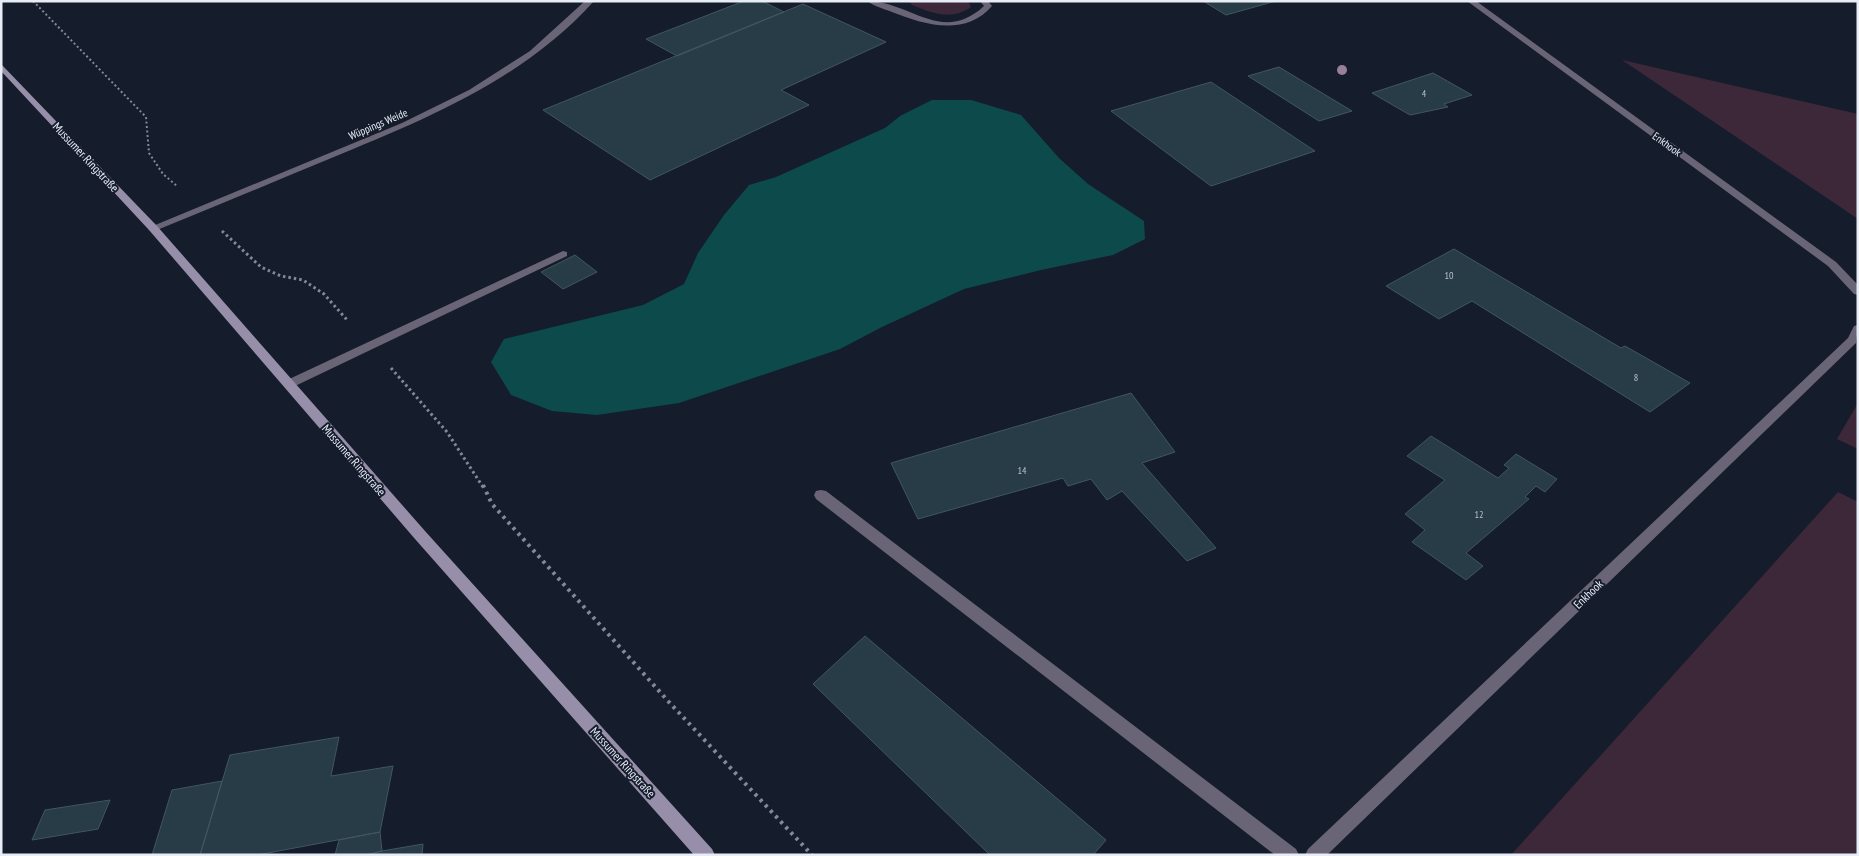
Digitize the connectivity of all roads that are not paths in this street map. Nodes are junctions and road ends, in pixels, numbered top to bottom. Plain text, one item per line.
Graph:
1 (590, 1) edge
2 (871, 1) edge
3 (984, 1) edge
4 (1470, 1) edge
5 (1, 66) edge
6 (152, 228) junction
7 (563, 254) dead end
8 (1858, 292) edge
9 (1858, 329) edge
10 (289, 384) junction
11 (821, 495) dead end
12 (706, 855) edge
13 (1290, 855) edge
14 (1314, 855) edge

1 - 6 street, Wüppings Weide
2 - 3 street
4 - 8 street, Enkhook
5 - 6 street, Mussumer Ringstraße
6 - 10 street, Mussumer Ringstraße
7 - 10 street
9 - 14 street, Enkhook
10 - 12 street, Mussumer Ringstraße
11 - 13 street

